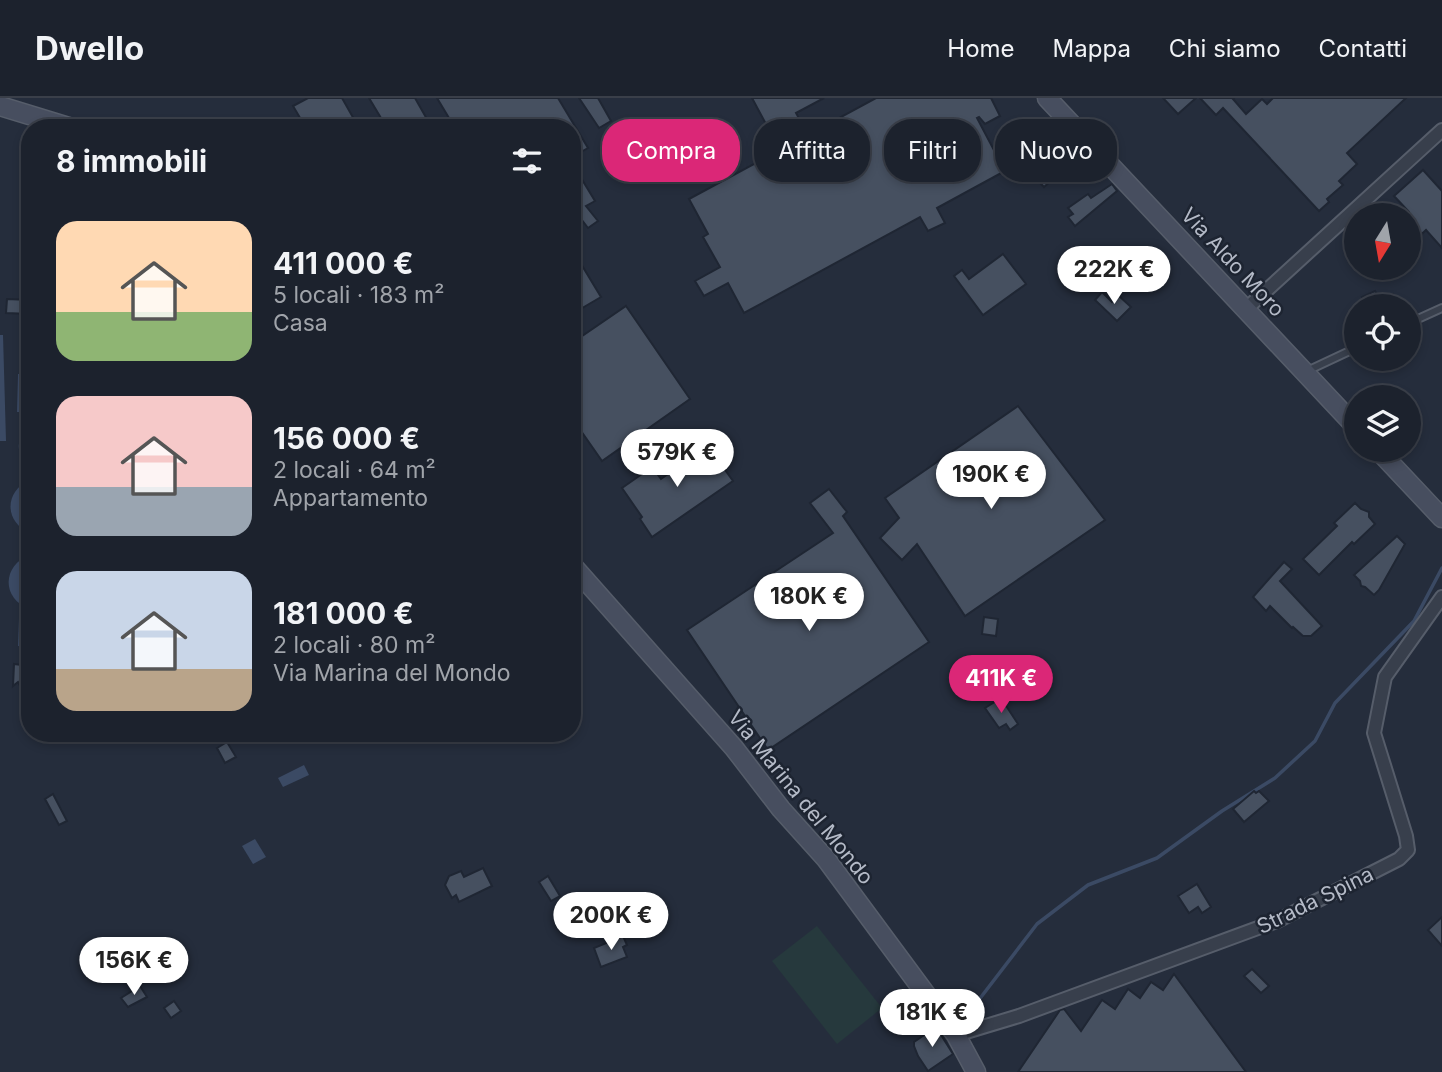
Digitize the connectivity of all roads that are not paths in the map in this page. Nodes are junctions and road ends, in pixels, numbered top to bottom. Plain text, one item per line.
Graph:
1 (1047, 98) edge
2 (0, 106) edge
3 (43, 119) edge
4 (1442, 130) edge
5 (1442, 308) edge
6 (1246, 309) junction
7 (1421, 318) edge
8 (1344, 354) edge
9 (1305, 372) junction
10 (1344, 413) edge
11 (1389, 462) edge
12 (1442, 518) edge
13 (581, 575) edge
14 (1442, 597) edge
15 (957, 1035) junction
16 (976, 1072) edge

1 - 6 street, Via Aldo Moro
2 - 3 street
4 - 6 street
5 - 7 lane
6 - 9 street, Via Aldo Moro
8 - 9 lane
9 - 10 street, Via Aldo Moro
11 - 12 street
13 - 15 street, Via Marina del Mondo
14 - 15 street, Strada Spina
15 - 16 street, Via Marina del Mondo

